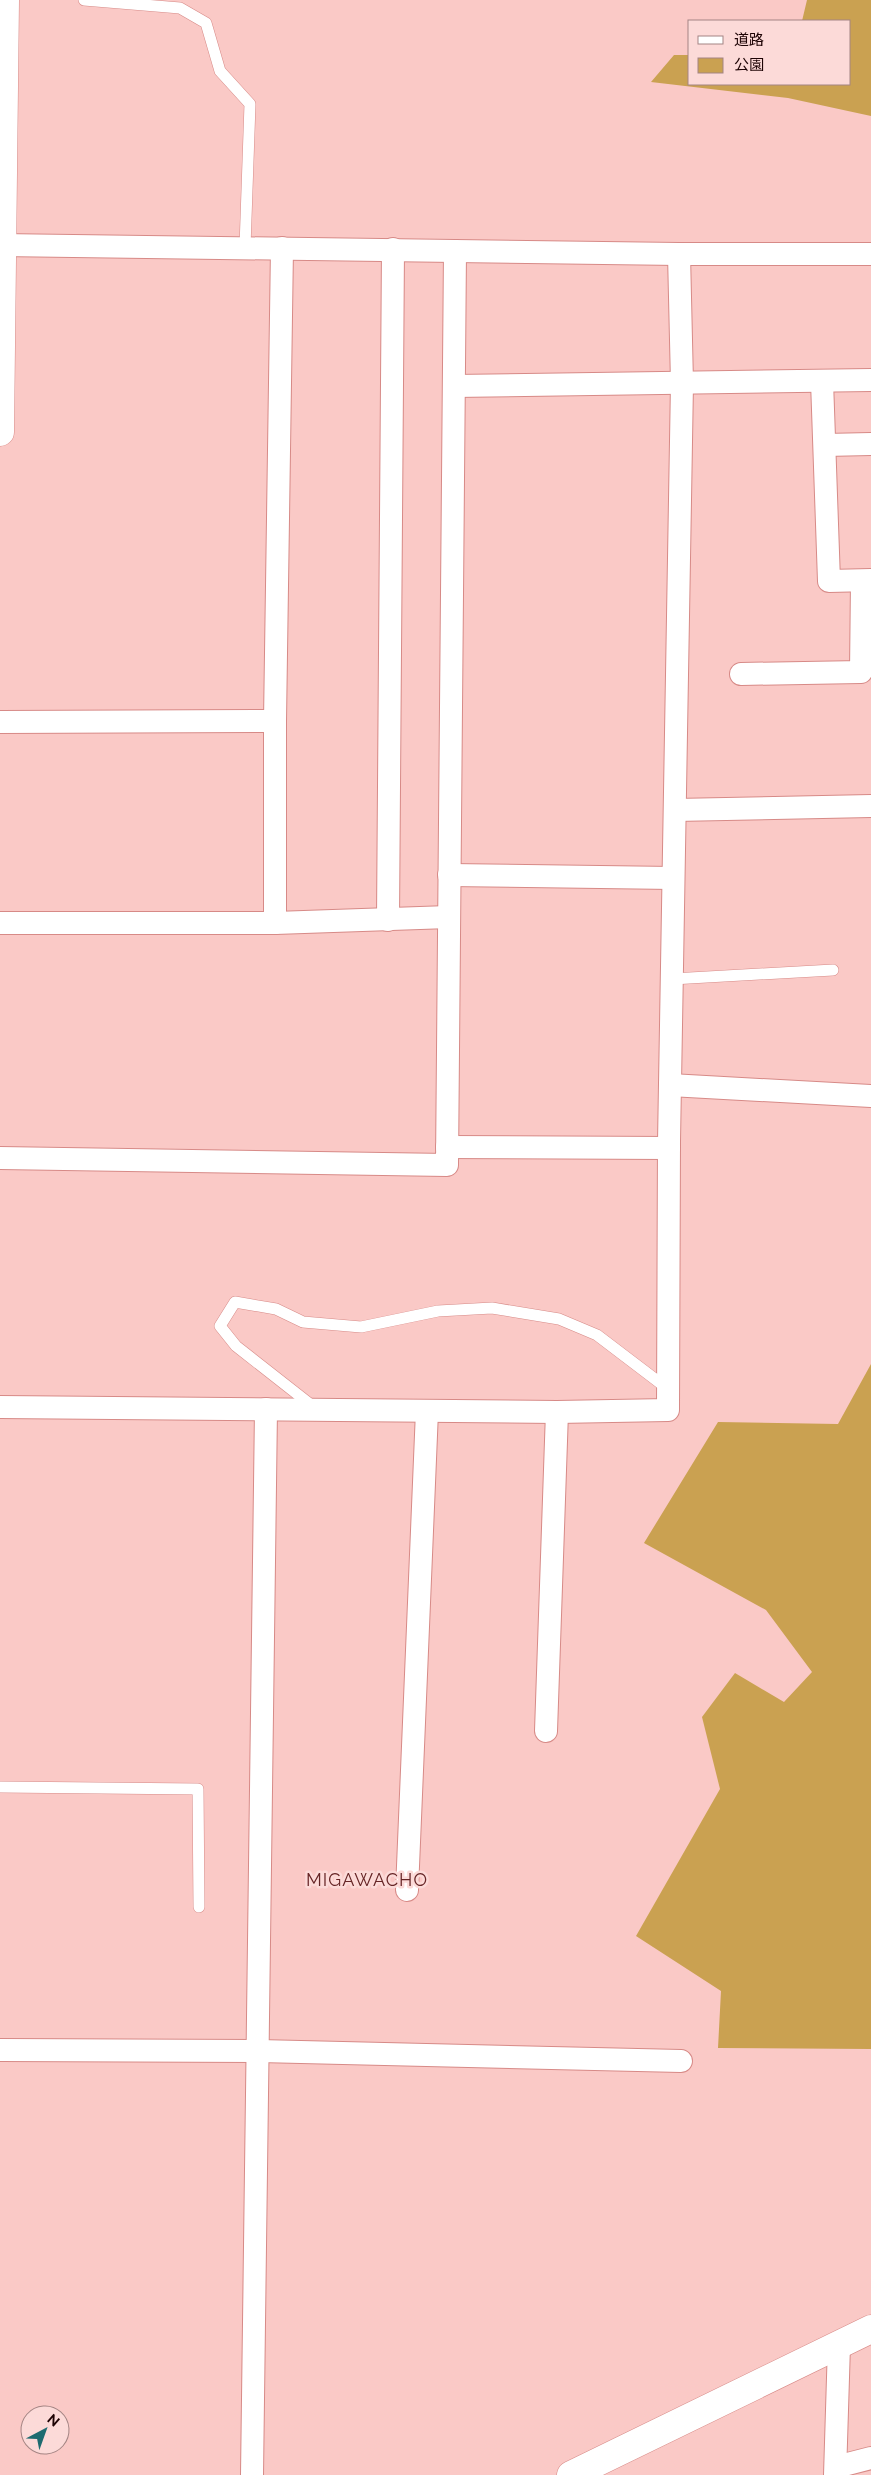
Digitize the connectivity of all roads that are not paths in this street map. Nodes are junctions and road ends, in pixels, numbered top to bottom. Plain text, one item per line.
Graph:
1 (5, 0) edge
2 (84, 0) edge
3 (1, 244) edge
4 (245, 247) junction
5 (282, 248) junction
6 (393, 250) junction
7 (455, 250) junction
8 (679, 254) junction
9 (871, 254) edge
10 (871, 380) edge
11 (822, 381) junction
12 (682, 383) junction
13 (454, 386) junction
14 (0, 432) edge
15 (871, 444) edge
16 (825, 445) junction
17 (867, 580) edge
18 (741, 674) dead end
19 (274, 721) junction
20 (0, 722) edge
21 (871, 806) edge
22 (675, 810) junction
23 (449, 875) junction
24 (674, 878) junction
25 (449, 917) junction
26 (388, 920) junction
27 (0, 923) edge
28 (275, 923) junction
29 (833, 970) dead end
30 (672, 979) junction
31 (670, 1086) junction
32 (871, 1096) edge
33 (447, 1147) junction
34 (669, 1148) junction
35 (0, 1158) edge
36 (668, 1388) junction
37 (0, 1407) edge
38 (266, 1409) junction
39 (316, 1409) junction
40 (427, 1411) junction
41 (557, 1412) junction
42 (546, 1731) dead end
43 (0, 1787) edge
44 (407, 1890) dead end
45 (199, 1908) dead end
46 (0, 2050) edge
47 (259, 2051) junction
48 (681, 2061) dead end
49 (871, 2329) edge
50 (839, 2345) junction
51 (871, 2458) edge
52 (836, 2471) edge
53 (252, 2475) edge
54 (572, 2475) edge

1 - 3 street
2 - 4 lane
3 - 4 street
3 - 14 street
4 - 5 street
5 - 6 street
5 - 19 street
6 - 7 street
6 - 26 street
7 - 8 street
7 - 13 street
8 - 9 street
8 - 12 street
10 - 11 street
11 - 12 street
11 - 16 street
12 - 13 street
12 - 22 street
13 - 23 street
15 - 16 street
16 - 17 street
17 - 18 street
19 - 20 street
19 - 28 street
21 - 22 street
22 - 24 street
23 - 24 street
23 - 25 street
24 - 30 street
25 - 26 street
25 - 33 street
26 - 28 street
27 - 28 street
29 - 30 lane
30 - 31 street
31 - 32 street
31 - 34 street
33 - 34 street
33 - 35 street
34 - 36 street
36 - 39 lane
36 - 41 street
37 - 38 street
38 - 39 street
38 - 47 street
39 - 40 street
40 - 41 street
40 - 44 street
41 - 42 street
43 - 45 lane
46 - 47 street
47 - 48 street
47 - 53 street
49 - 50 street
50 - 52 street
50 - 54 street
51 - 52 street

